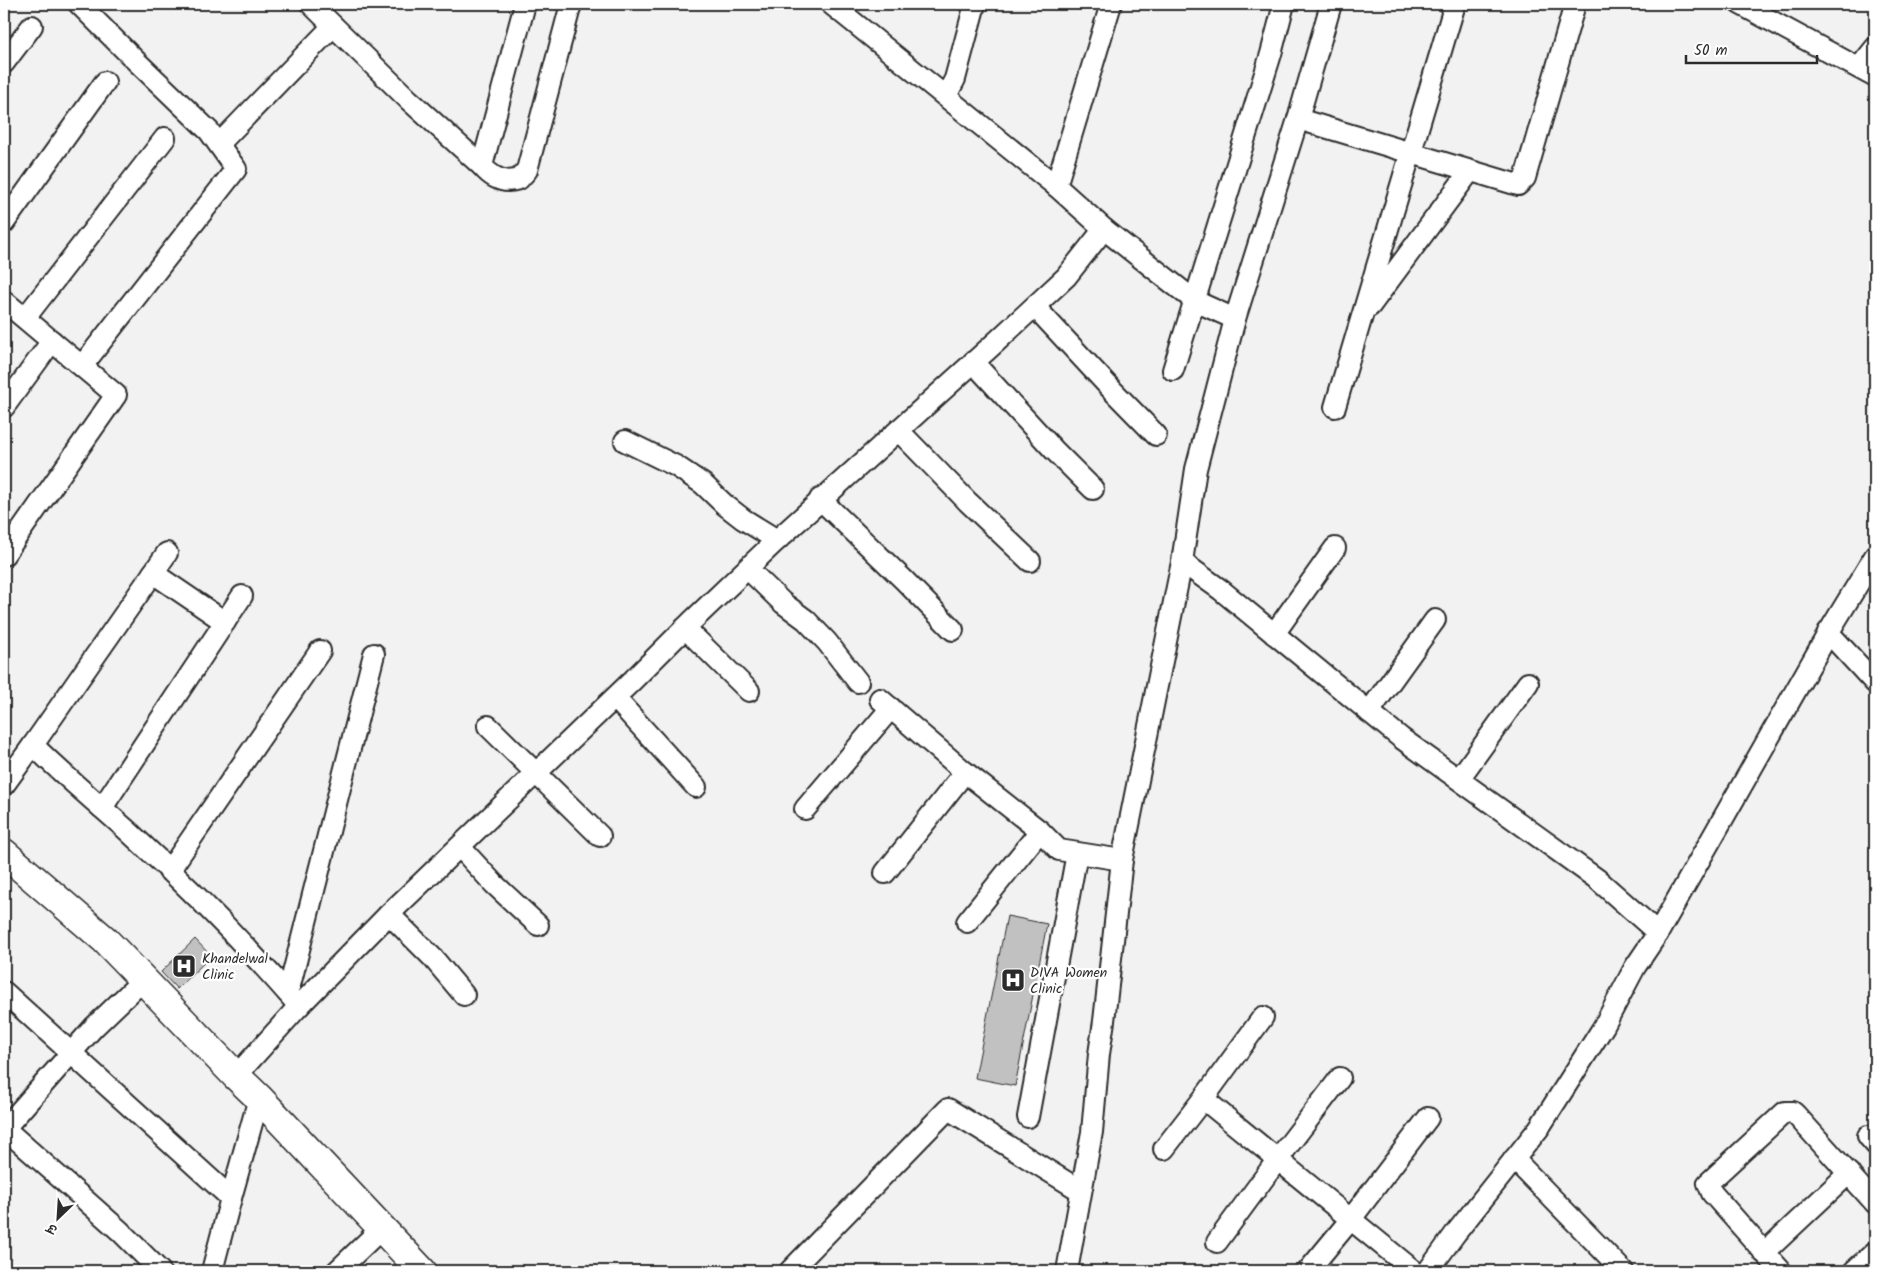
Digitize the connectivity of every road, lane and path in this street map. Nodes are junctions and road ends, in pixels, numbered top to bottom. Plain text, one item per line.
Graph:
1 (79, 4) edge
2 (310, 4) edge
3 (525, 4) edge
4 (570, 4) edge
5 (831, 4) edge
6 (975, 4) edge
7 (1111, 4) edge
8 (1284, 4) edge
9 (1331, 4) edge
10 (1455, 4) edge
11 (1576, 4) edge
12 (1744, 5) edge
13 (853, 11) edge
14 (32, 26) dead end
15 (333, 26) junction
16 (1875, 48) edge
17 (4, 62) edge
18 (1867, 73) edge
19 (105, 82) dead end
20 (946, 96) junction
21 (1298, 119) junction
22 (165, 138) dead end
23 (219, 144) junction
24 (1410, 152) junction
25 (482, 166) junction
26 (1470, 171) junction
27 (1056, 186) junction
28 (4, 223) edge
29 (1104, 229) junction
30 (4, 300) edge
31 (1195, 301) junction
32 (1034, 307) junction
33 (1362, 315) junction
34 (25, 318) junction
35 (1235, 319) junction
36 (52, 341) junction
37 (973, 362) junction
38 (82, 366) junction
39 (1173, 370) dead end
40 (4, 407) edge
41 (1335, 407) dead end
42 (899, 431) junction
43 (1156, 435) dead end
44 (624, 440) dead end
45 (1093, 489) dead end
46 (820, 499) junction
47 (777, 540) junction
48 (1335, 548) dead end
49 (167, 553) dead end
50 (4, 554) edge
51 (1875, 556) edge
52 (1030, 561) dead end
53 (1182, 562) junction
54 (748, 568) junction
55 (153, 573) junction
56 (242, 596) dead end
57 (1435, 620) dead end
58 (225, 622) junction
59 (685, 628) junction
60 (953, 630) dead end
61 (1828, 632) junction
62 (1274, 634) junction
63 (320, 651) dead end
64 (374, 654) dead end
65 (858, 682) dead end
66 (1528, 683) dead end
67 (1875, 683) edge
68 (749, 691) dead end
69 (615, 698) junction
70 (1370, 712) junction
71 (488, 726) dead end
72 (33, 745) junction
73 (965, 772) junction
74 (536, 774) junction
75 (1459, 779) junction
76 (4, 784) edge
77 (696, 787) dead end
78 (102, 808) junction
79 (805, 809) dead end
80 (1040, 832) junction
81 (600, 836) dead end
82 (460, 847) junction
83 (4, 853) edge
84 (1076, 853) junction
85 (1122, 860) junction
86 (169, 871) junction
87 (885, 873) dead end
88 (389, 914) junction
89 (967, 922) dead end
90 (538, 925) dead end
91 (1658, 933) junction
92 (143, 980) junction
93 (4, 992) edge
94 (464, 995) dead end
95 (294, 999) junction
96 (1262, 1017) dead end
97 (70, 1053) junction
98 (236, 1076) junction
99 (1340, 1078) dead end
100 (1206, 1095) junction
101 (259, 1098) junction
102 (1028, 1117) dead end
103 (1428, 1118) dead end
104 (4, 1129) edge
105 (1164, 1149) dead end
106 (1278, 1159) junction
107 (1514, 1159) junction
108 (1849, 1173) junction
109 (1081, 1191) junction
110 (231, 1198) junction
111 (1875, 1202) edge
112 (1351, 1219) junction
113 (382, 1228) junction
114 (1217, 1242) dead end
115 (1875, 1252) edge
116 (1764, 1253) junction
117 (160, 1271) edge
118 (212, 1271) edge
119 (336, 1271) edge
120 (422, 1271) edge
121 (790, 1271) edge
122 (1067, 1271) edge
123 (1308, 1271) edge
124 (1414, 1271) edge
125 (1428, 1271) edge
126 (1623, 1271) edge
127 (1781, 1271) edge
128 (1854, 1271) edge

1 - 23 street
2 - 15 street
3 - 25 street
4 - 25 street
5 - 13 street
6 - 20 street
7 - 27 street
8 - 31 street
9 - 21 street
10 - 24 street
11 - 26 street
12 - 18 street
13 - 20 street
14 - 17 street
15 - 23 street
15 - 25 street
16 - 18 street
19 - 28 street
20 - 27 street
21 - 24 street
21 - 35 street
22 - 34 street
23 - 38 street
24 - 26 street
24 - 33 street
26 - 33 street
27 - 29 street
29 - 31 street
29 - 32 street
30 - 34 street
31 - 35 street
31 - 39 street
32 - 37 street
32 - 43 street
33 - 41 street
34 - 36 street
35 - 53 street
36 - 38 street
36 - 40 street
37 - 42 street
37 - 45 street
38 - 50 street
42 - 46 street
42 - 52 street
44 - 47 street
46 - 47 street
46 - 60 street
47 - 54 street
48 - 62 street
49 - 55 street
51 - 61 street
53 - 62 street
53 - 85 street
54 - 59 street
54 - 65 street
55 - 58 street
55 - 72 street
56 - 58 street
57 - 70 street
58 - 78 street
59 - 68 street
59 - 69 street
61 - 67 street
61 - 91 street
62 - 70 street
63 - 86 street
64 - 95 street
66 - 75 street
69 - 74 street
69 - 77 street
70 - 75 street
71 - 74 street
72 - 76 street
72 - 78 street
73 - 79 street
73 - 80 street
73 - 87 street
74 - 81 street
74 - 82 street
75 - 91 street
78 - 86 street
80 - 84 street
80 - 89 street
82 - 88 street
82 - 90 street
83 - 92 street
84 - 85 street
84 - 102 street
85 - 109 street
86 - 95 street
88 - 94 street
88 - 95 street
91 - 107 street
92 - 97 street
92 - 98 street
93 - 97 street
95 - 98 street
96 - 100 street
97 - 104 street
97 - 110 street
98 - 101 street
99 - 106 street
100 - 105 street
100 - 106 street
101 - 110 street
101 - 113 street
103 - 112 street
104 - 117 street
106 - 112 street
106 - 114 street
107 - 125 street
107 - 126 street
108 - 111 street
108 - 116 street
108 - 116 street
109 - 121 street
109 - 122 street
110 - 118 street
112 - 123 street
112 - 124 street
113 - 119 street
113 - 120 street
115 - 128 street
116 - 127 street

